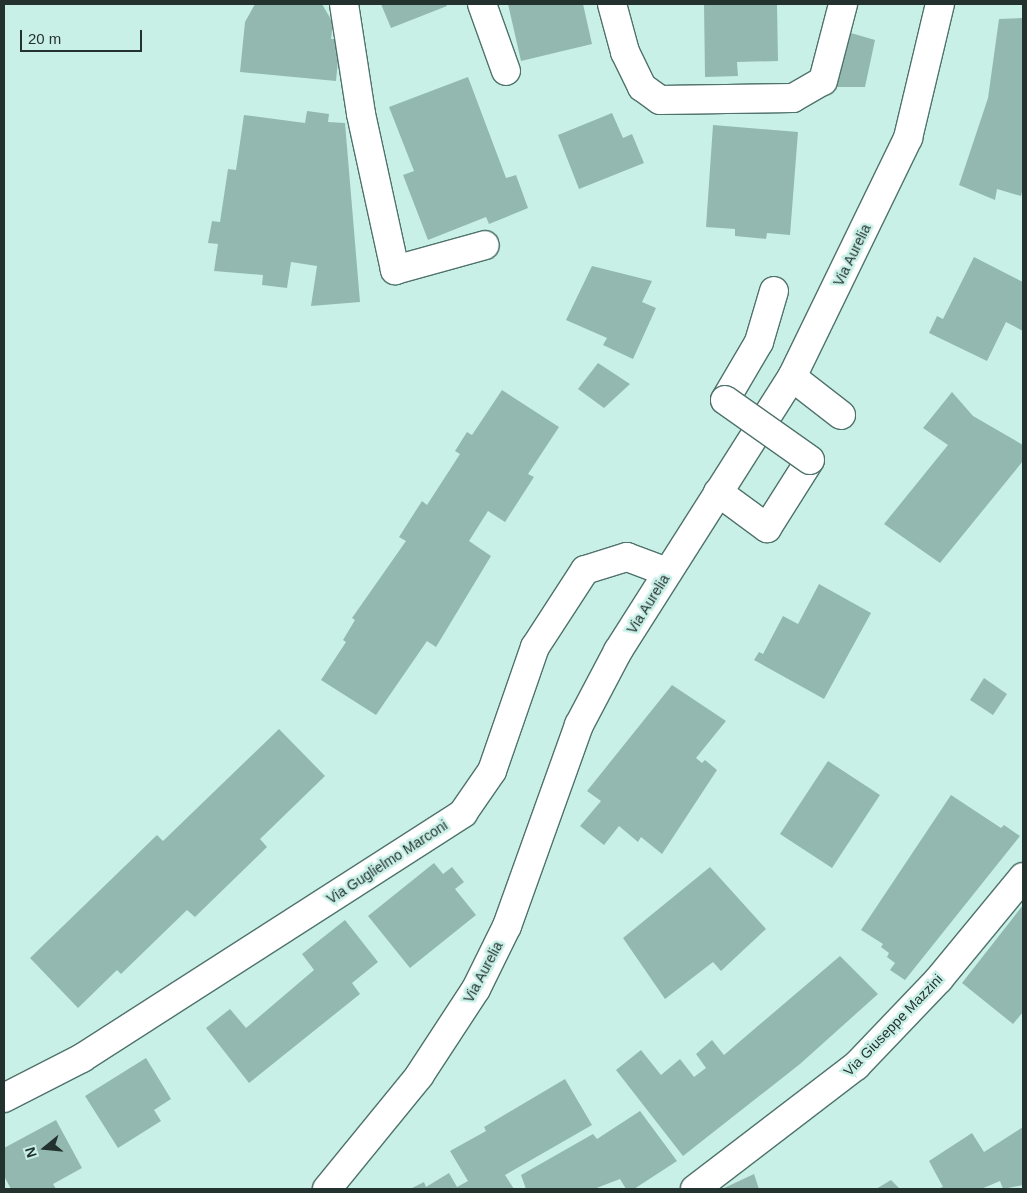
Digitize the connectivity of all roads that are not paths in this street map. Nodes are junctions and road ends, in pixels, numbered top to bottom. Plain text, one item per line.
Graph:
1 (344, 4) edge
2 (482, 4) edge
3 (612, 4) edge
4 (843, 4) edge
5 (940, 4) edge
6 (506, 71) dead end
7 (485, 245) dead end
8 (774, 291) dead end
9 (792, 376) junction
10 (841, 415) dead end
11 (718, 492) junction
12 (667, 572) junction
13 (1023, 876) edge
14 (4, 1098) edge
15 (328, 1189) edge
16 (695, 1189) edge

1 - 7 street
2 - 6 street
3 - 4 street
5 - 9 street, Via Aurelia
8 - 11 street, bridge
9 - 10 street
9 - 11 street, Via Aurelia
11 - 12 street, Via Aurelia
12 - 14 street, Via Guglielmo Marconi
12 - 15 street, Via Aurelia
13 - 16 street, Via Giuseppe Mazzini

